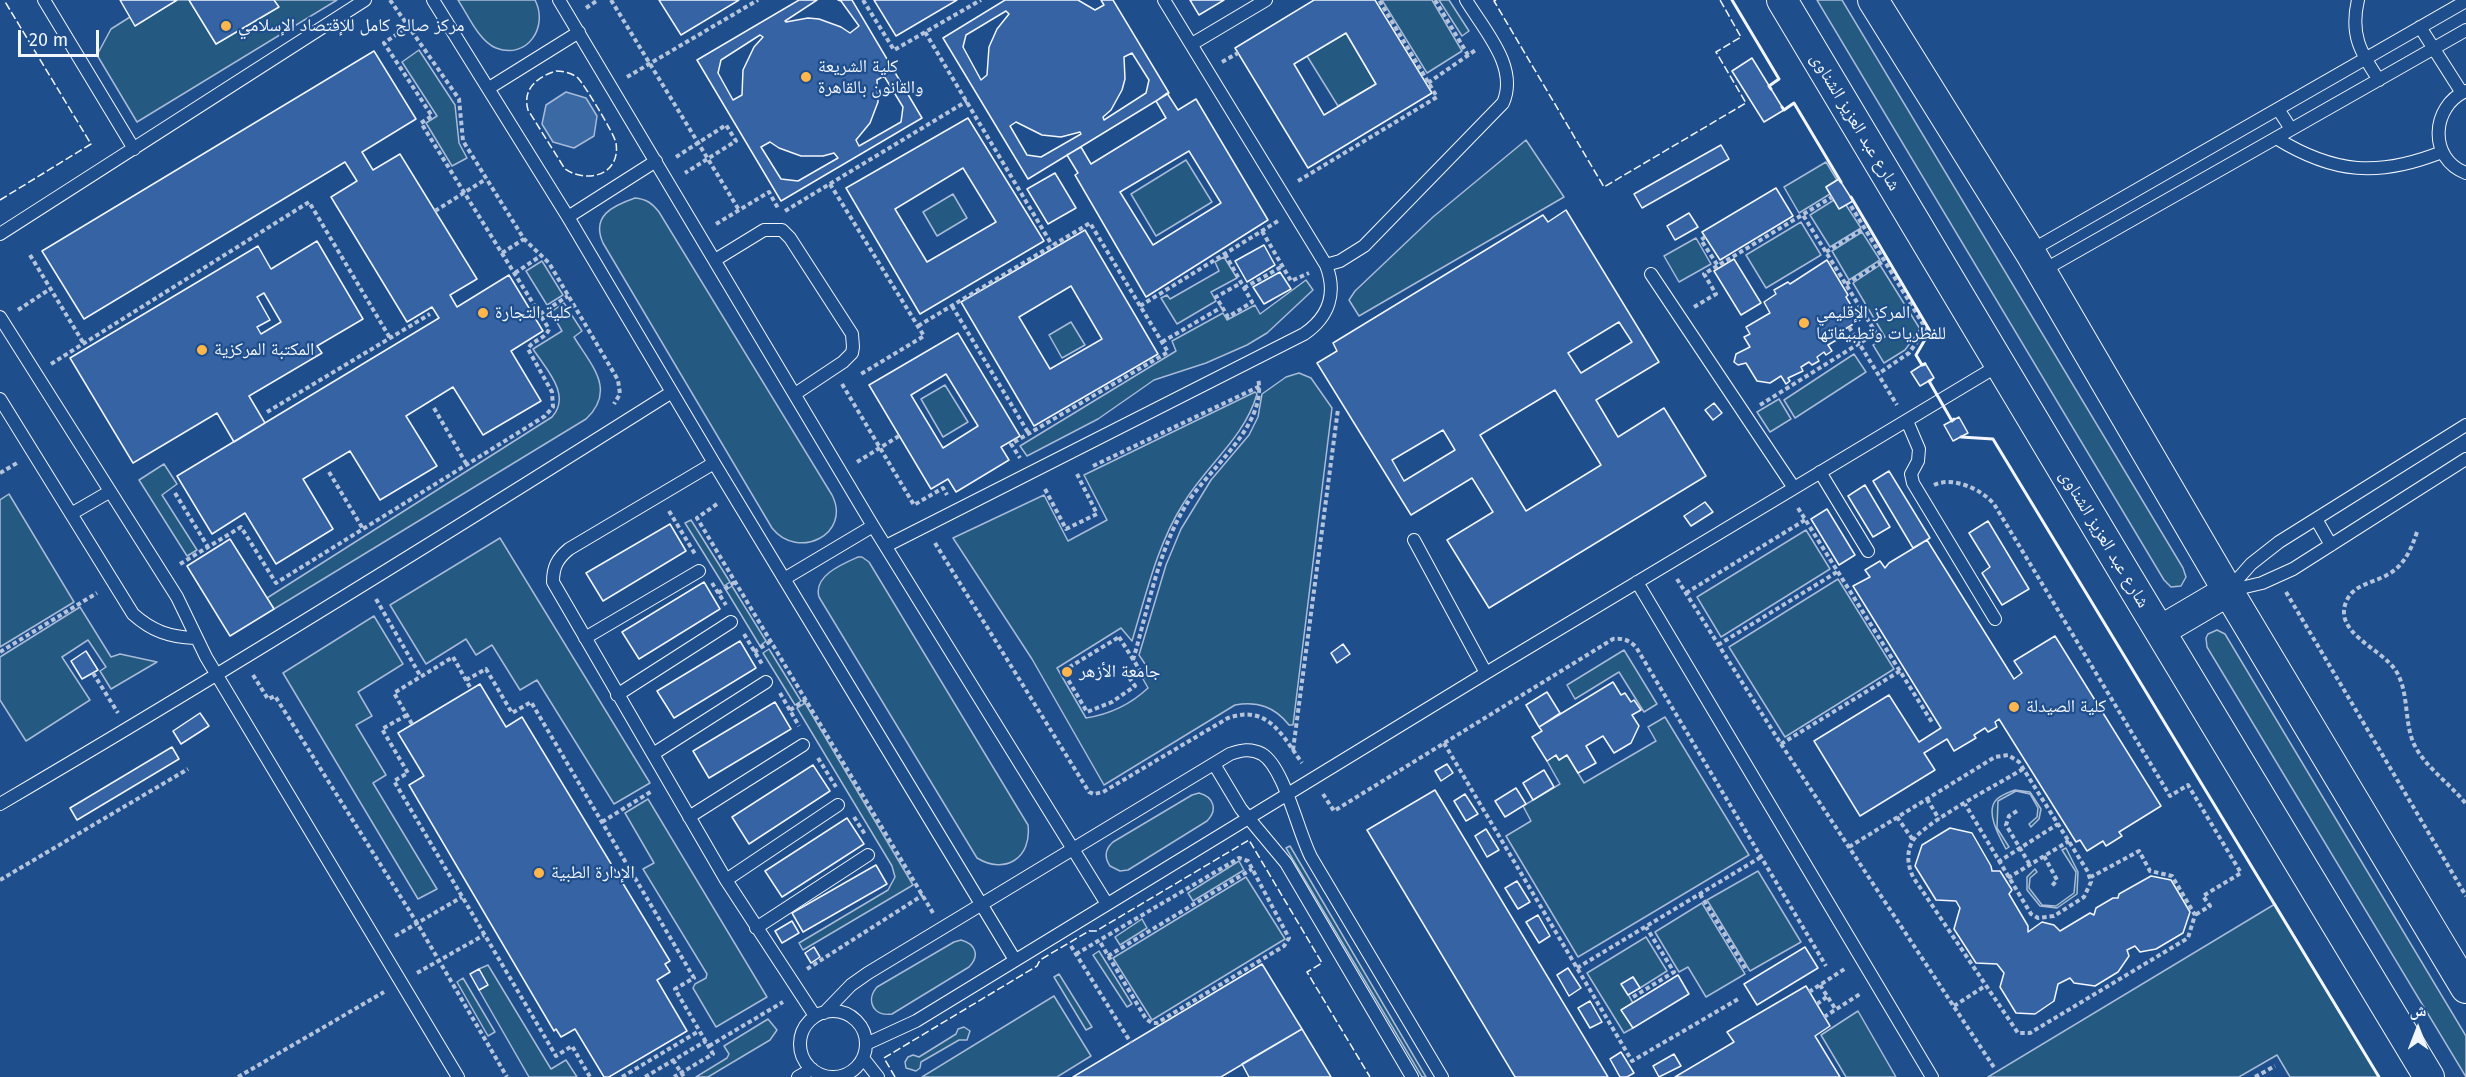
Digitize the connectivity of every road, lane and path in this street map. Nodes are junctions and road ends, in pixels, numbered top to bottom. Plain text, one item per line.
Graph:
1 (44, 0) edge
2 (365, 0) edge
3 (390, 0) edge
4 (434, 0) edge
5 (559, 0) edge
6 (611, 0) edge
7 (759, 0) edge
8 (863, 0) edge
9 (981, 0) edge
10 (1164, 0) edge
11 (1266, 0) edge
12 (1378, 0) edge
13 (1435, 0) edge
14 (1466, 0) edge
15 (1782, 0) edge
16 (1874, 0) edge
17 (2358, 0) edge
18 (2466, 1) edge
19 (409, 26) junction
20 (2420, 27) junction
21 (2466, 30) edge
22 (579, 32) junction
23 (926, 32) junction
24 (1490, 40) junction
25 (1192, 44) junction
26 (2433, 48) junction
27 (1238, 52) dead end
28 (1468, 55) junction
29 (1229, 58) dead end
30 (2365, 58) junction
31 (650, 64) junction
32 (2379, 80) junction
33 (1428, 83) junction
34 (612, 87) junction
35 (489, 88) junction
36 (2464, 92) edge
37 (967, 101) junction
38 (2278, 109) junction
39 (737, 127) dead end
40 (2291, 129) junction
41 (730, 131) junction
42 (2276, 138) junction
43 (698, 142) junction
44 (134, 149) junction
45 (2442, 152) junction
46 (707, 159) junction
47 (658, 164) junction
48 (2466, 173) edge
49 (486, 179) junction
50 (669, 183) junction
51 (830, 184) junction
52 (1282, 190) junction
53 (464, 192) junction
54 (1832, 197) dead end
55 (1851, 206) dead end
56 (739, 210) junction
57 (435, 211) dead end
58 (1294, 211) junction
59 (1803, 215) junction
60 (568, 217) junction
61 (1864, 228) junction
62 (1262, 231) junction
63 (0, 234) edge
64 (699, 234) junction
65 (1706, 237) dead end
66 (524, 239) junction
67 (1052, 245) junction
68 (1826, 252) junction
69 (502, 253) junction
70 (1225, 254) junction
71 (30, 255) dead end
72 (542, 255) junction
73 (715, 260) junction
74 (1884, 261) junction
75 (2035, 262) junction
76 (1326, 265) junction
77 (1283, 266) junction
78 (1718, 266) junction
79 (514, 273) junction
80 (1651, 274) dead end
81 (1241, 283) junction
82 (1846, 284) junction
83 (1244, 288) junction
84 (50, 289) junction
85 (568, 296) junction
86 (952, 305) junction
87 (1140, 306) junction
88 (1222, 307) junction
89 (430, 314) dead end
90 (540, 314) junction
91 (1680, 316) junction
92 (1, 319) edge
93 (918, 326) junction
94 (1849, 327) dead end
95 (390, 338) junction
96 (1162, 342) junction
97 (84, 344) junction
98 (1859, 344) junction
99 (1255, 359) junction
100 (2000, 364) junction
101 (834, 368) junction
102 (36, 374) junction
103 (1878, 374) junction
104 (843, 385) junction
105 (1260, 386) junction
106 (672, 392) junction
107 (795, 394) junction
108 (0, 399) edge
109 (612, 407) dead end
110 (434, 408) dead end
111 (804, 409) junction
112 (1338, 409) dead end
113 (267, 412) dead end
114 (1745, 414) junction
115 (1907, 421) junction
116 (2466, 425) edge
117 (1029, 434) junction
118 (899, 436) dead end
119 (880, 448) junction
120 (2466, 459) edge
121 (714, 463) junction
122 (467, 465) junction
123 (329, 472) dead end
124 (841, 472) junction
125 (1820, 472) junction
126 (1077, 474) junction
127 (1029, 475) junction
128 (1066, 479) dead end
129 (1056, 484) dead end
130 (1045, 489) junction
131 (1791, 490) junction
132 (109, 492) junction
133 (732, 493) junction
134 (1035, 493) dead end
135 (175, 494) dead end
136 (1920, 494) junction
137 (956, 511) junction
138 (71, 514) junction
139 (2316, 519) junction
140 (1805, 520) junction
141 (873, 526) junction
142 (363, 529) junction
143 (2417, 532) dead end
144 (944, 537) dead end
145 (1414, 540) dead end
146 (934, 542) dead end
147 (2331, 545) junction
148 (886, 546) junction
149 (208, 547) junction
150 (1868, 551) dead end
151 (1667, 564) junction
152 (699, 571) dead end
153 (1837, 572) junction
154 (162, 575) junction
155 (2278, 577) junction
156 (784, 579) junction
157 (735, 582) junction
158 (1637, 582) junction
159 (113, 583) junction
160 (367, 584) junction
161 (2228, 591) junction
162 (718, 593) dead end
163 (1686, 593) junction
164 (1995, 619) dead end
165 (731, 622) dead end
166 (2160, 631) junction
167 (195, 638) junction
168 (585, 638) junction
169 (771, 641) junction
170 (1718, 645) junction
171 (0, 652) edge
172 (754, 652) dead end
173 (243, 659) junction
174 (1133, 660) junction
175 (1900, 671) junction
176 (93, 673) dead end
177 (1486, 673) junction
178 (217, 675) junction
179 (421, 677) junction
180 (466, 680) junction
181 (766, 682) dead end
182 (471, 689) dead end
183 (617, 695) junction
184 (806, 700) junction
185 (790, 710) dead end
186 (407, 715) junction
187 (412, 724) dead end
188 (1933, 724) dead end
189 (128, 729) junction
190 (1444, 743) dead end
191 (803, 744) dead end
192 (1781, 744) junction
193 (1293, 751) dead end
194 (653, 754) junction
195 (1214, 764) junction
196 (188, 769) dead end
197 (2023, 769) junction
198 (668, 781) junction
199 (1286, 794) junction
200 (1927, 799) junction
201 (0, 804) edge
202 (1965, 804) junction
203 (2466, 804) edge
204 (838, 805) dead end
205 (2017, 811) dead end
206 (689, 817) junction
207 (1897, 817) junction
208 (1249, 819) junction
209 (1939, 819) junction
210 (602, 822) junction
211 (2058, 824) junction
212 (1912, 840) junction
213 (2069, 841) junction
214 (1849, 847) junction
215 (2020, 848) junction
216 (1073, 849) junction
217 (868, 855) dead end
218 (2044, 856) junction
219 (1761, 857) dead end
220 (1998, 862) junction
221 (2030, 865) junction
222 (1252, 869) junction
223 (2091, 877) junction
224 (1, 878) edge
225 (2008, 879) junction
226 (726, 880) junction
227 (2052, 886) dead end
228 (1700, 894) junction
229 (923, 895) junction
230 (2466, 896) edge
231 (462, 897) junction
232 (1107, 904) junction
233 (981, 905) junction
234 (2196, 915) junction
235 (417, 923) junction
236 (1646, 927) junction
237 (756, 928) junction
238 (942, 928) junction
239 (1062, 931) junction
240 (484, 935) junction
241 (1100, 942) junction
242 (378, 946) junction
243 (1076, 954) junction
244 (1108, 956) junction
245 (1861, 958) junction
246 (439, 960) junction
247 (1015, 960) junction
248 (1577, 968) junction
249 (1747, 971) dead end
250 (790, 979) junction
251 (400, 982) junction
252 (1876, 984) junction
253 (1820, 985) junction
254 (1984, 986) junction
255 (2466, 987) edge
256 (799, 992) junction
257 (1809, 992) dead end
258 (1828, 996) junction
259 (1634, 997) dead end
260 (1740, 998) dead end
261 (1817, 1004) dead end
262 (1954, 1006) junction
263 (1836, 1010) junction
264 (820, 1014) junction
265 (1824, 1017) dead end
266 (699, 1031) junction
267 (705, 1041) junction
268 (1131, 1043) dead end
269 (866, 1044) junction
270 (709, 1046) junction
271 (863, 1058) junction
272 (674, 1060) junction
273 (2275, 1066) dead end
274 (812, 1069) junction
275 (1995, 1069) dead end
276 (682, 1075) edge
277 (844, 1076) edge
278 (238, 1077) edge
279 (458, 1077) edge
280 (507, 1077) edge
281 (590, 1077) edge
282 (622, 1077) edge
283 (645, 1077) edge
284 (674, 1077) edge
285 (798, 1077) edge
286 (878, 1077) edge
287 (1412, 1077) edge
288 (1442, 1077) edge
289 (1932, 1077) edge
290 (2255, 1077) edge
291 (2429, 1077) edge

1 - 44 lane
2 - 44 lane
3 - 19 path
4 - 35 lane
5 - 22 lane
6 - 31 path
7 - 31 path
8 - 23 path
9 - 23 path
10 - 25 lane
11 - 25 lane
12 - 33 path
13 - 28 path
14 - 24 lane
15 - 100 street, شارع عبد العزيز الشناوى
16 - 75 street
17 - 30 lane
18 - 20 lane
19 - 49 path
19 - 53 path
20 - 26 lane
20 - 30 lane
21 - 26 lane
22 - 34 lane
22 - 35 lane
23 - 37 path
24 - 28 path
24 - 76 lane
25 - 52 lane
26 - 32 lane
26 - 36 lane
27 - 29 path
28 - 33 path
30 - 32 lane
30 - 38 lane
31 - 34 path
31 - 43 path
32 - 40 lane
33 - 52 path
34 - 47 lane
35 - 60 lane
36 - 45 lane
37 - 51 path
37 - 67 path
38 - 40 lane
38 - 75 lane
39 - 41 path
40 - 42 lane
41 - 43 path
41 - 46 path
42 - 45 lane
42 - 75 lane
43 - 46 path
43 - 47 path
44 - 63 lane
45 - 48 lane
46 - 50 path
46 - 56 path
47 - 50 lane
47 - 60 lane
49 - 53 path
49 - 66 path
50 - 64 lane
51 - 56 path
51 - 93 path
52 - 58 lane
53 - 57 path
53 - 69 path
54 - 59 path
55 - 61 path
56 - 64 path
58 - 62 path
58 - 76 lane
59 - 68 path
59 - 78 path
60 - 106 lane
61 - 68 path
61 - 74 path
62 - 70 path
62 - 77 path
64 - 73 lane
65 - 78 path
66 - 69 path
66 - 72 path
67 - 86 path
67 - 87 path
68 - 82 path
69 - 79 path
70 - 81 path
70 - 87 path
71 - 84 path
72 - 79 path
72 - 85 path
73 - 101 lane
73 - 107 lane
74 - 82 path
74 - 103 path
75 - 161 street
76 - 77 path
76 - 99 lane
77 - 83 path
78 - 91 path
79 - 90 path
80 - 91 lane
81 - 83 path
81 - 88 path
82 - 98 path
83 - 88 path
84 - 92 path
84 - 97 path
85 - 90 path
85 - 109 path
86 - 93 path
86 - 117 path
87 - 96 path
88 - 96 path
89 - 95 path
90 - 122 path
91 - 114 lane
92 - 102 lane
93 - 104 path
94 - 98 path
95 - 97 path
95 - 113 path
96 - 117 path
97 - 102 path
98 - 103 path
98 - 114 path
99 - 105 path
99 - 127 lane
100 - 115 lane
100 - 166 street, شارع عبد العزيز الشناوى
101 - 104 path
101 - 107 lane
102 - 132 lane
103 - 115 path
104 - 111 path
104 - 119 path
105 - 126 path
105 - 174 path
106 - 121 lane
106 - 160 lane
107 - 111 lane
108 - 138 lane
110 - 122 path
111 - 124 lane
112 - 193 path
114 - 131 lane
115 - 125 lane
115 - 136 lane
116 - 139 lane
117 - 127 path
118 - 119 path
119 - 124 path
119 - 137 path
120 - 147 lane
121 - 133 lane
121 - 168 lane
122 - 142 path
123 - 142 path
124 - 141 lane
125 - 131 lane
125 - 150 lane
126 - 128 path
126 - 130 path
127 - 137 lane
129 - 130 path
130 - 134 path
131 - 140 path
131 - 151 lane
132 - 138 lane
132 - 154 lane
133 - 156 lane
133 - 157 path
135 - 149 path
136 - 164 lane
136 - 234 path
137 - 148 lane
138 - 159 lane
139 - 147 lane
139 - 161 lane
140 - 153 path
140 - 163 path
141 - 148 lane
141 - 156 lane
142 - 149 path
143 - 203 path
144 - 146 path
145 - 177 lane
147 - 155 lane
148 - 216 lane
149 - 154 path
151 - 158 lane
151 - 163 path
152 - 168 lane
153 - 170 path
153 - 175 path
154 - 167 lane
155 - 161 lane
155 - 230 path
156 - 233 lane
157 - 162 path
157 - 169 path
158 - 177 lane
158 - 245 lane
159 - 167 lane
159 - 171 path
160 - 173 lane
160 - 179 path
161 - 166 street
161 - 255 street
163 - 170 path
165 - 183 lane
166 - 291 street, شارع عبد العزيز الشناوى
167 - 178 lane
168 - 183 lane
169 - 172 path
169 - 184 path
170 - 192 path
173 - 178 lane
173 - 235 path
174 - 174 path
175 - 188 path
175 - 192 path
176 - 189 path
177 - 199 lane
178 - 189 lane
178 - 242 lane
179 - 180 path
179 - 186 path
180 - 182 path
180 - 210 path
181 - 194 lane
183 - 194 lane
184 - 185 path
184 - 229 path
186 - 187 path
186 - 231 path
189 - 201 lane
190 - 248 path
191 - 206 lane
192 - 214 path
194 - 198 lane
195 - 199 lane
195 - 208 lane
195 - 216 lane
196 - 224 path
197 - 200 path
197 - 202 path
197 - 211 path
198 - 206 lane
198 - 210 path
199 - 208 lane
199 - 288 lane
200 - 207 path
200 - 209 path
202 - 209 path
202 - 220 path
204 - 226 lane
205 - 215 path
206 - 226 lane
207 - 212 path
207 - 214 path
208 - 232 lane
208 - 287 lane
209 - 212 path
210 - 266 path
211 - 213 path
211 - 215 path
212 - 254 path
213 - 218 path
213 - 223 path
214 - 262 path
215 - 220 path
215 - 221 path
216 - 232 lane
216 - 233 lane
217 - 237 lane
218 - 221 path
218 - 227 path
219 - 228 path
220 - 225 path
221 - 225 path
222 - 241 path
222 - 244 path
222 - 244 path
223 - 225 path
223 - 234 path
226 - 237 lane
228 - 236 path
228 - 249 path
229 - 238 path
229 - 250 path
231 - 235 path
231 - 240 path
232 - 239 lane
233 - 238 lane
233 - 247 lane
234 - 254 path
235 - 242 path
235 - 246 path
236 - 248 path
236 - 259 path
237 - 250 lane
238 - 264 lane
239 - 243 path
239 - 247 lane
240 - 246 path
240 - 281 path
241 - 243 path
241 - 244 path
242 - 251 lane
243 - 268 path
245 - 252 lane
245 - 253 path
246 - 251 path
246 - 280 path
247 - 269 lane
248 - 260 path
250 - 256 lane
251 - 278 path
251 - 279 lane
252 - 263 path
252 - 289 lane
253 - 257 path
253 - 258 path
254 - 262 path
256 - 264 lane
256 - 270 path
258 - 261 path
258 - 263 path
262 - 275 path
263 - 265 path
264 - 269 lane
264 - 274 lane
266 - 267 path
266 - 282 path
267 - 270 path
267 - 272 path
269 - 271 lane
270 - 276 path
271 - 277 lane
271 - 286 lane
272 - 276 path
272 - 283 path
273 - 290 path
274 - 277 lane
274 - 285 lane
276 - 284 path

